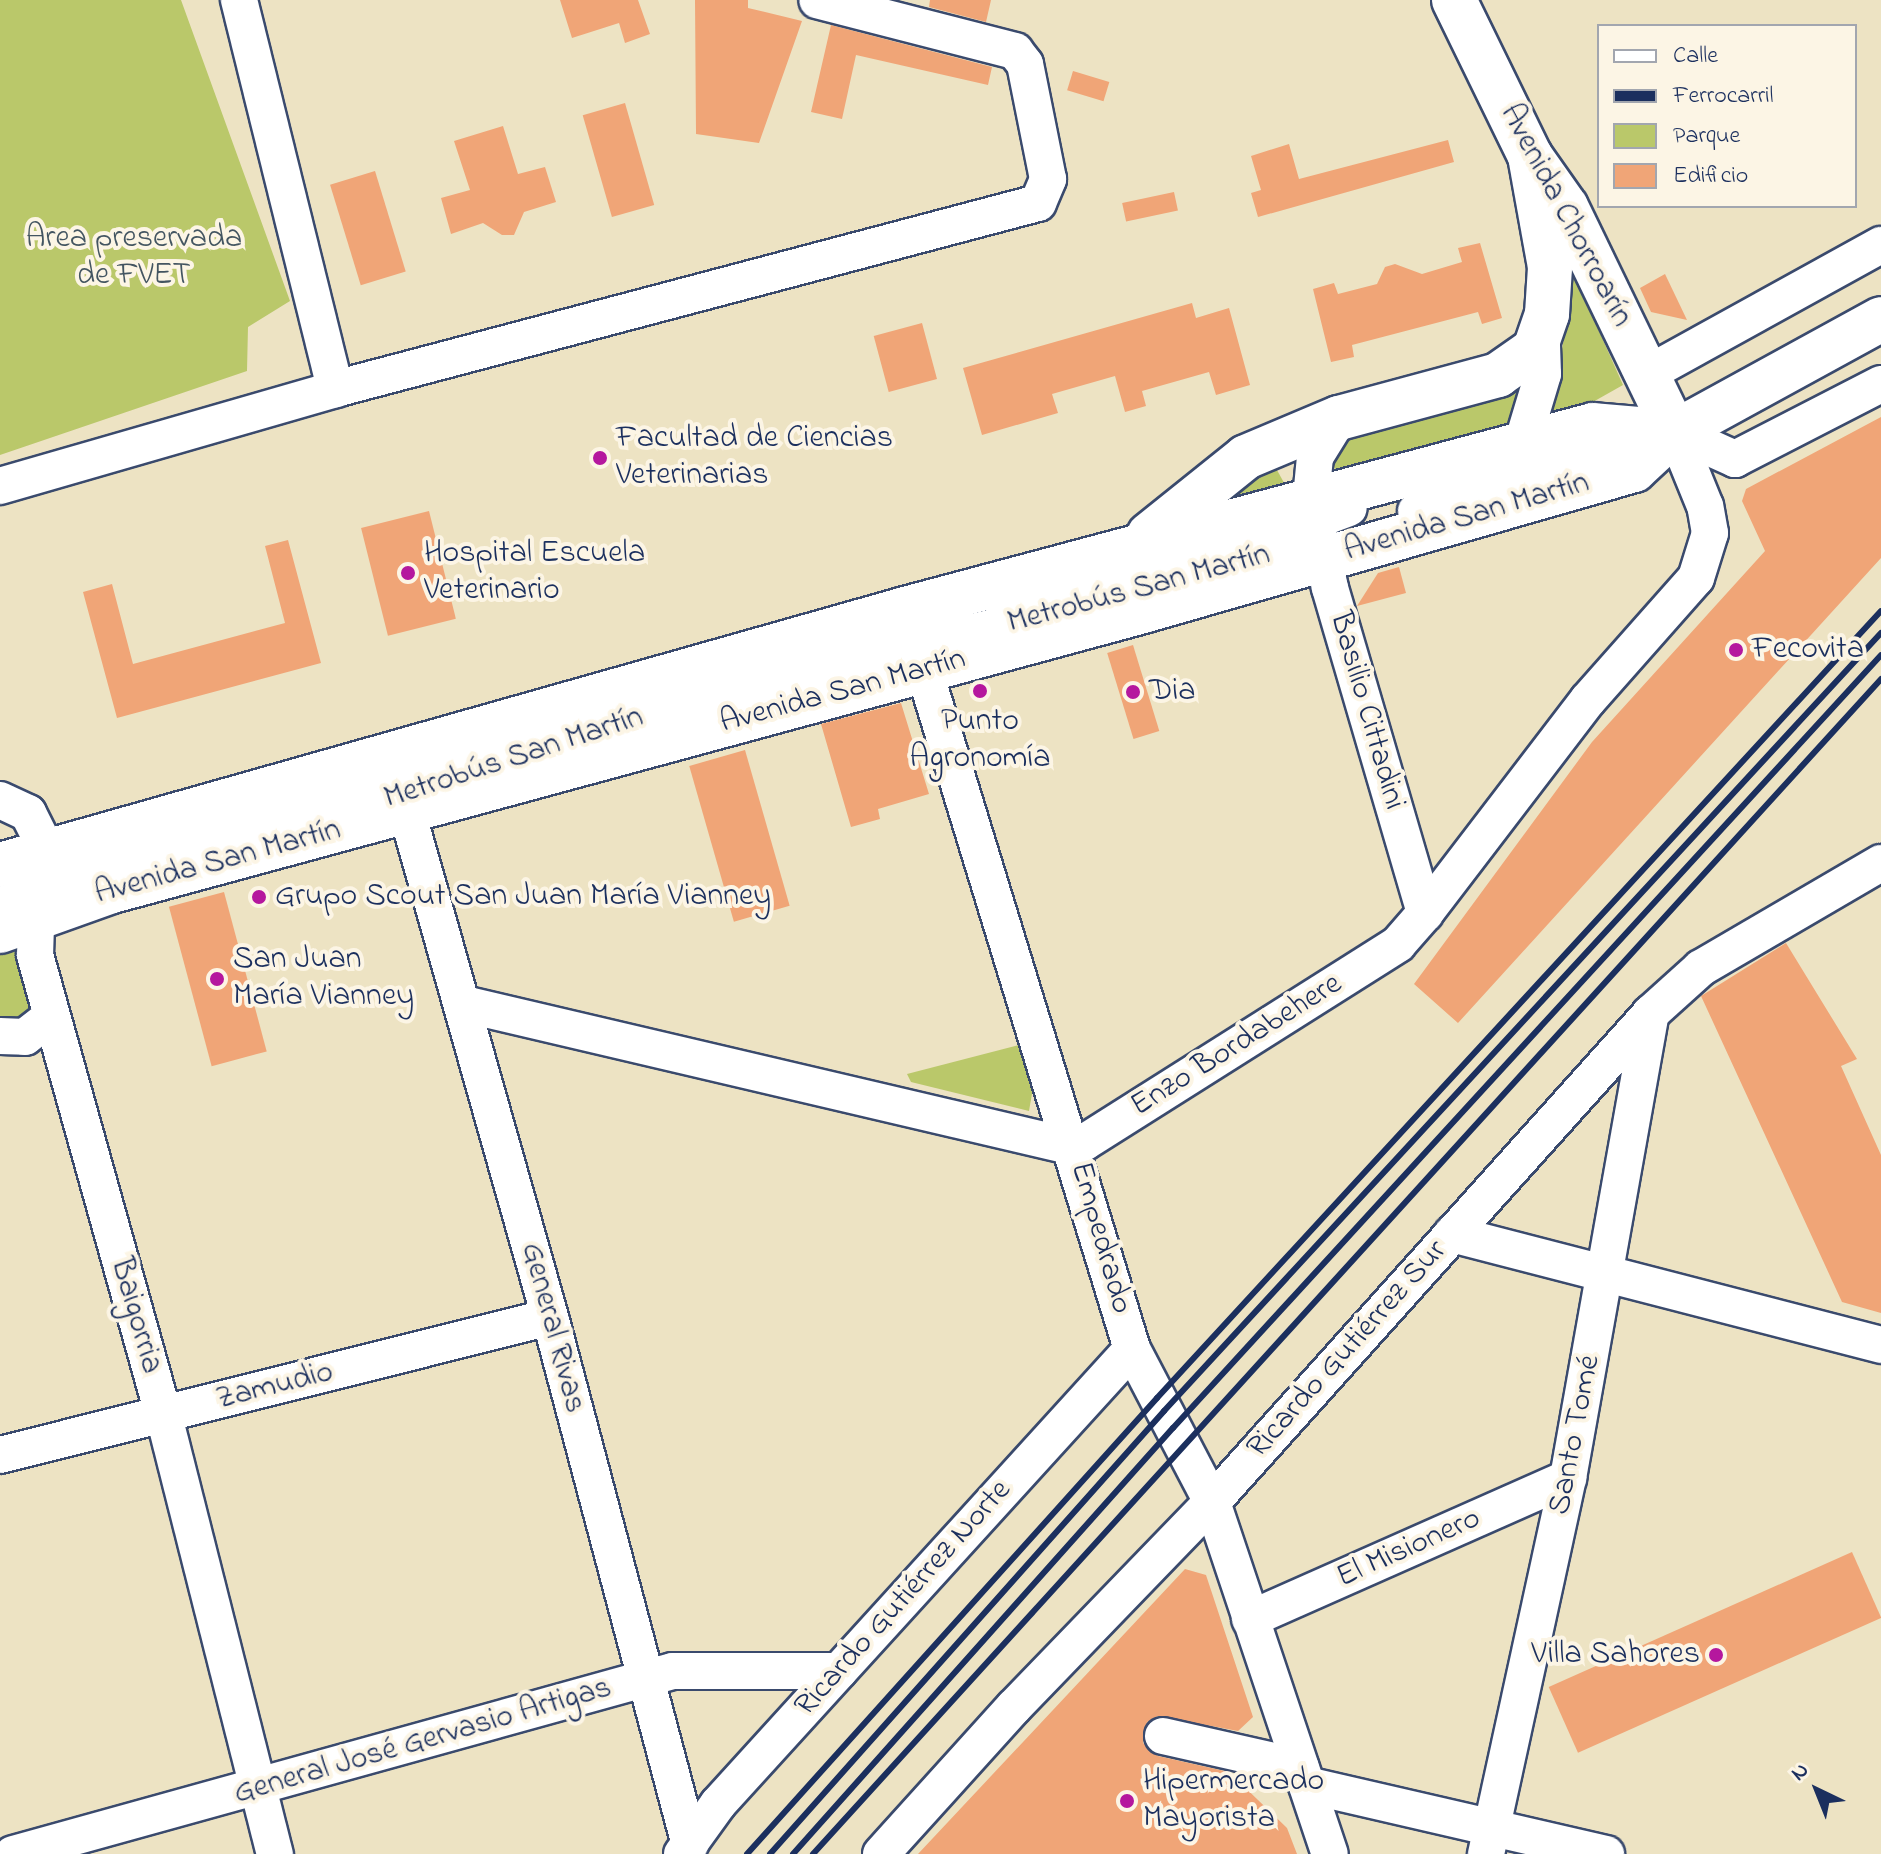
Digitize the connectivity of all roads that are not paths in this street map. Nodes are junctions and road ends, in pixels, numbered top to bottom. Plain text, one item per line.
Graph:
1 (239, 0) edge
2 (817, 0) edge
3 (1454, 0) edge
4 (1530, 156) junction
5 (1881, 245) edge
6 (1881, 319) edge
7 (1542, 336) junction
8 (1647, 374) junction
9 (1881, 384) edge
10 (335, 389) junction
11 (1339, 418) junction
12 (1675, 432) junction
13 (1522, 444) junction
14 (34, 476) junction
15 (0, 486) edge
16 (0, 514) edge
17 (1317, 529) junction
18 (1135, 547) junction
19 (914, 638) junction
20 (474, 754) junction
21 (321, 771) junction
22 (0, 800) edge
23 (407, 812) junction
24 (1881, 863) edge
25 (0, 888) edge
26 (23, 891) edge
27 (1425, 913) junction
28 (464, 1004) junction
29 (1651, 1013) junction
30 (49, 1018) junction
31 (0, 1036) edge
32 (1073, 1147) junction
33 (1452, 1234) junction
34 (1607, 1275) junction
35 (550, 1317) junction
36 (1881, 1345) edge
37 (1132, 1349) junction
38 (164, 1416) junction
39 (0, 1455) edge
40 (1568, 1478) junction
41 (1212, 1502) junction
42 (1250, 1619) junction
43 (839, 1671) junction
44 (645, 1680) junction
45 (1163, 1736) dead end
46 (1304, 1776) junction
47 (258, 1788) junction
48 (1489, 1840) edge
49 (686, 1850) edge
50 (13, 1854) edge
51 (275, 1854) edge
52 (881, 1854) edge
53 (1330, 1854) edge
54 (1606, 1854) edge

1 - 10 street
2 - 10 street
3 - 4 main road, Avenida Chorroarín
4 - 7 main road
4 - 8 main road, Avenida Chorroarín
5 - 8 street
6 - 12 main road, Avenida San Martín
7 - 11 main road
7 - 13 street
8 - 12 main road, Avenida Chorroarín
9 - 12 street, Avenida San Martín
10 - 14 street
11 - 17 street, Basilio Cittadini
11 - 18 main road
12 - 13 main road, Avenida San Martín
12 - 17 main road, Avenida San Martín
12 - 27 street, Enzo Bordabehere
13 - 17 main road, Avenida San Martín
14 - 15 street
14 - 16 street
17 - 18 main road, Avenida San Martín
17 - 19 main road, Avenida San Martín
17 - 27 street, Basilio Cittadini
18 - 19 main road, Avenida San Martín
19 - 20 street, Metrobús San Martín
19 - 21 main road, Avenida San Martín
19 - 23 main road, Avenida San Martín
19 - 26 street, Metrobús San Martín
19 - 32 street, Empedrado
20 - 21 street, Metrobús San Martín
20 - 26 street, Metrobús San Martín
21 - 26 main road, Avenida San Martín
22 - 26 street, Baigorria
23 - 26 main road, Avenida San Martín
23 - 28 street, General Rivas
24 - 29 street, Ricardo Gutiérrez Sur
25 - 26 street, Metrobús San Martín
26 - 30 street, Baigorria
27 - 32 street, Enzo Bordabehere
28 - 32 street
28 - 35 street, General Rivas
29 - 33 street, Ricardo Gutiérrez Sur
29 - 34 street, Santo Tomé
30 - 31 street
30 - 38 street, Baigorria
32 - 37 street, Empedrado
33 - 34 street
33 - 41 street, Ricardo Gutiérrez Sur
34 - 36 street
34 - 40 street, Santo Tomé
35 - 38 street, Zamudio
35 - 44 street, General Rivas
37 - 41 street, Empedrado
37 - 43 street, Ricardo Gutiérrez Norte
38 - 39 street, Zamudio
38 - 47 street, Baigorria
40 - 42 street, El Misionero
40 - 48 street, Santo Tomé
41 - 42 street, Empedrado
41 - 52 street, Ricardo Gutiérrez Sur
42 - 46 street, Empedrado
43 - 44 street, General José Gervasio Artigas
43 - 49 street, Ricardo Gutiérrez Norte
44 - 47 street, General José Gervasio Artigas
44 - 49 street, General Rivas
45 - 46 street
46 - 48 street
46 - 53 street, Empedrado
47 - 50 street, General José Gervasio Artigas
47 - 51 street, Baigorria
48 - 54 street

